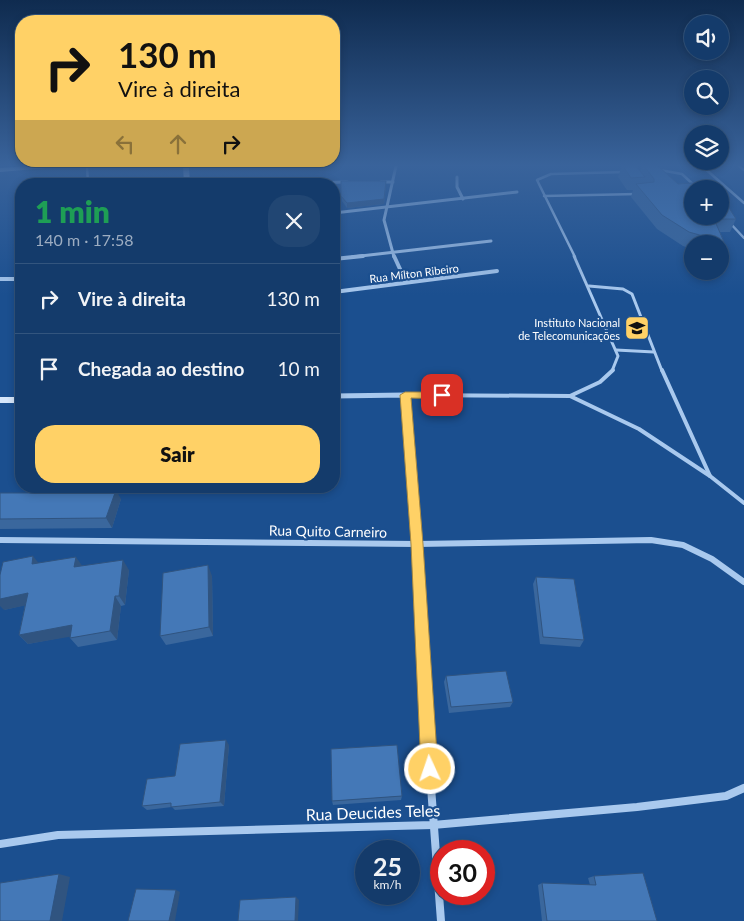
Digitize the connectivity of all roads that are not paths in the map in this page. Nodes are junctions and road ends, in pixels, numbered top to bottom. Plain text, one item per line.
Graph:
1 (370, 209) edge
2 (387, 209) edge
3 (550, 209) edge
4 (340, 212) edge
5 (729, 222) edge
6 (744, 238) edge
7 (491, 241) dead end
8 (392, 252) junction
9 (340, 258) edge
10 (497, 271) dead end
11 (0, 279) edge
12 (15, 279) edge
13 (406, 282) junction
14 (589, 286) junction
15 (340, 291) edge
16 (616, 350) junction
17 (654, 352) junction
18 (405, 395) junction
19 (340, 396) edge
20 (570, 396) junction
21 (15, 400) edge
22 (0, 401) edge
23 (710, 476) junction
24 (744, 503) edge
25 (0, 540) edge
26 (417, 544) junction
27 (744, 582) edge
28 (744, 788) edge
29 (433, 825) junction
30 (0, 844) edge
31 (442, 921) edge

1 - 4 street
2 - 8 street
3 - 14 lane
5 - 6 lane
7 - 8 street
8 - 9 street
8 - 13 street
10 - 13 street, Rua Mílton Ribeiro
11 - 12 street
13 - 15 street, Rua Mílton Ribeiro
14 - 16 lane
14 - 17 lane
16 - 17 lane
16 - 20 lane
17 - 23 lane
18 - 19 street
18 - 20 lane
18 - 26 street
20 - 23 lane
21 - 22 main road
23 - 24 lane
25 - 26 street, Rua Quito Carneiro
26 - 27 street, Rua Quito Carneiro
26 - 29 street
28 - 29 street, Rua Deucides Teles
29 - 30 street, Rua Deucides Teles
29 - 31 street

